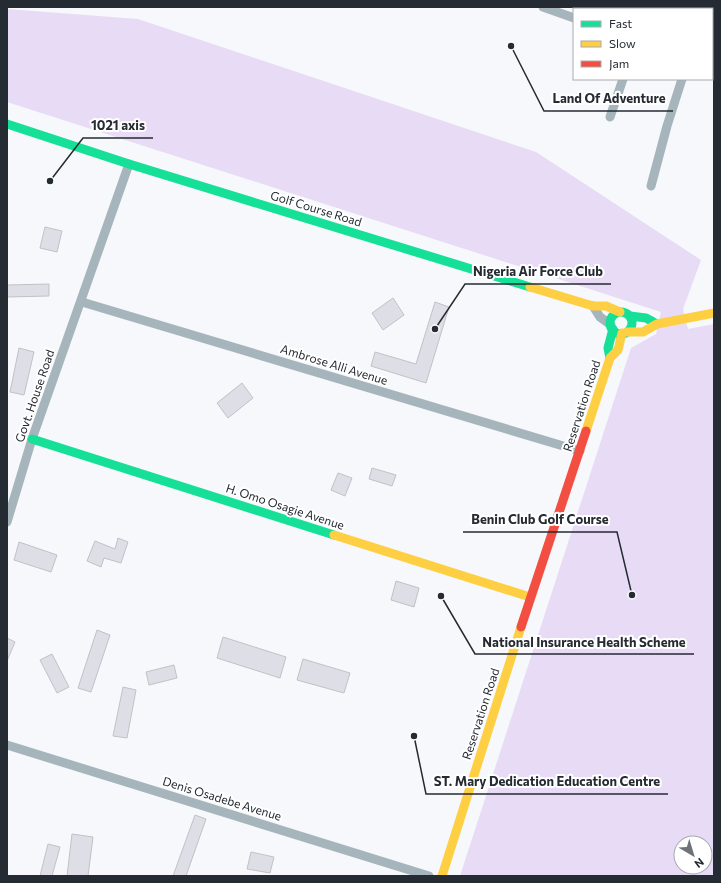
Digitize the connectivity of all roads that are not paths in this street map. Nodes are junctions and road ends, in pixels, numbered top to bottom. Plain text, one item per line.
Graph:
1 (543, 7) edge
2 (573, 18) edge
3 (623, 80) edge
4 (682, 80) edge
5 (610, 117) dead end
6 (7, 124) edge
7 (129, 164) junction
8 (651, 186) dead end
9 (82, 302) junction
10 (593, 306) junction
11 (620, 312) junction
12 (714, 313) edge
13 (630, 316) junction
14 (657, 324) junction
15 (612, 327) junction
16 (624, 333) junction
17 (610, 358) junction
18 (32, 439) junction
19 (580, 451) junction
20 (7, 522) edge
21 (530, 597) junction
22 (7, 745) edge
23 (429, 876) edge
24 (442, 876) edge

1 - 2 street
3 - 5 street
4 - 8 street
6 - 7 street, Golf Course Road
7 - 9 street, Govt. House Road
7 - 10 street, Golf Course Road
9 - 18 street, Govt. House Road
9 - 19 street, Ambrose Alli Avenue
10 - 11 street, Golf Course Road
10 - 15 street
11 - 13 street
11 - 15 street
12 - 14 street
13 - 14 street
13 - 16 street
14 - 16 street
15 - 16 street
15 - 17 street
16 - 17 street, Reservation Road
17 - 19 street, Reservation Road
18 - 20 street, Govt. House Road
18 - 21 street, H. Omo Osagie Avenue
19 - 21 street, Reservation Road
21 - 24 street, Reservation Road
22 - 23 street, Denis Osadebe Avenue

